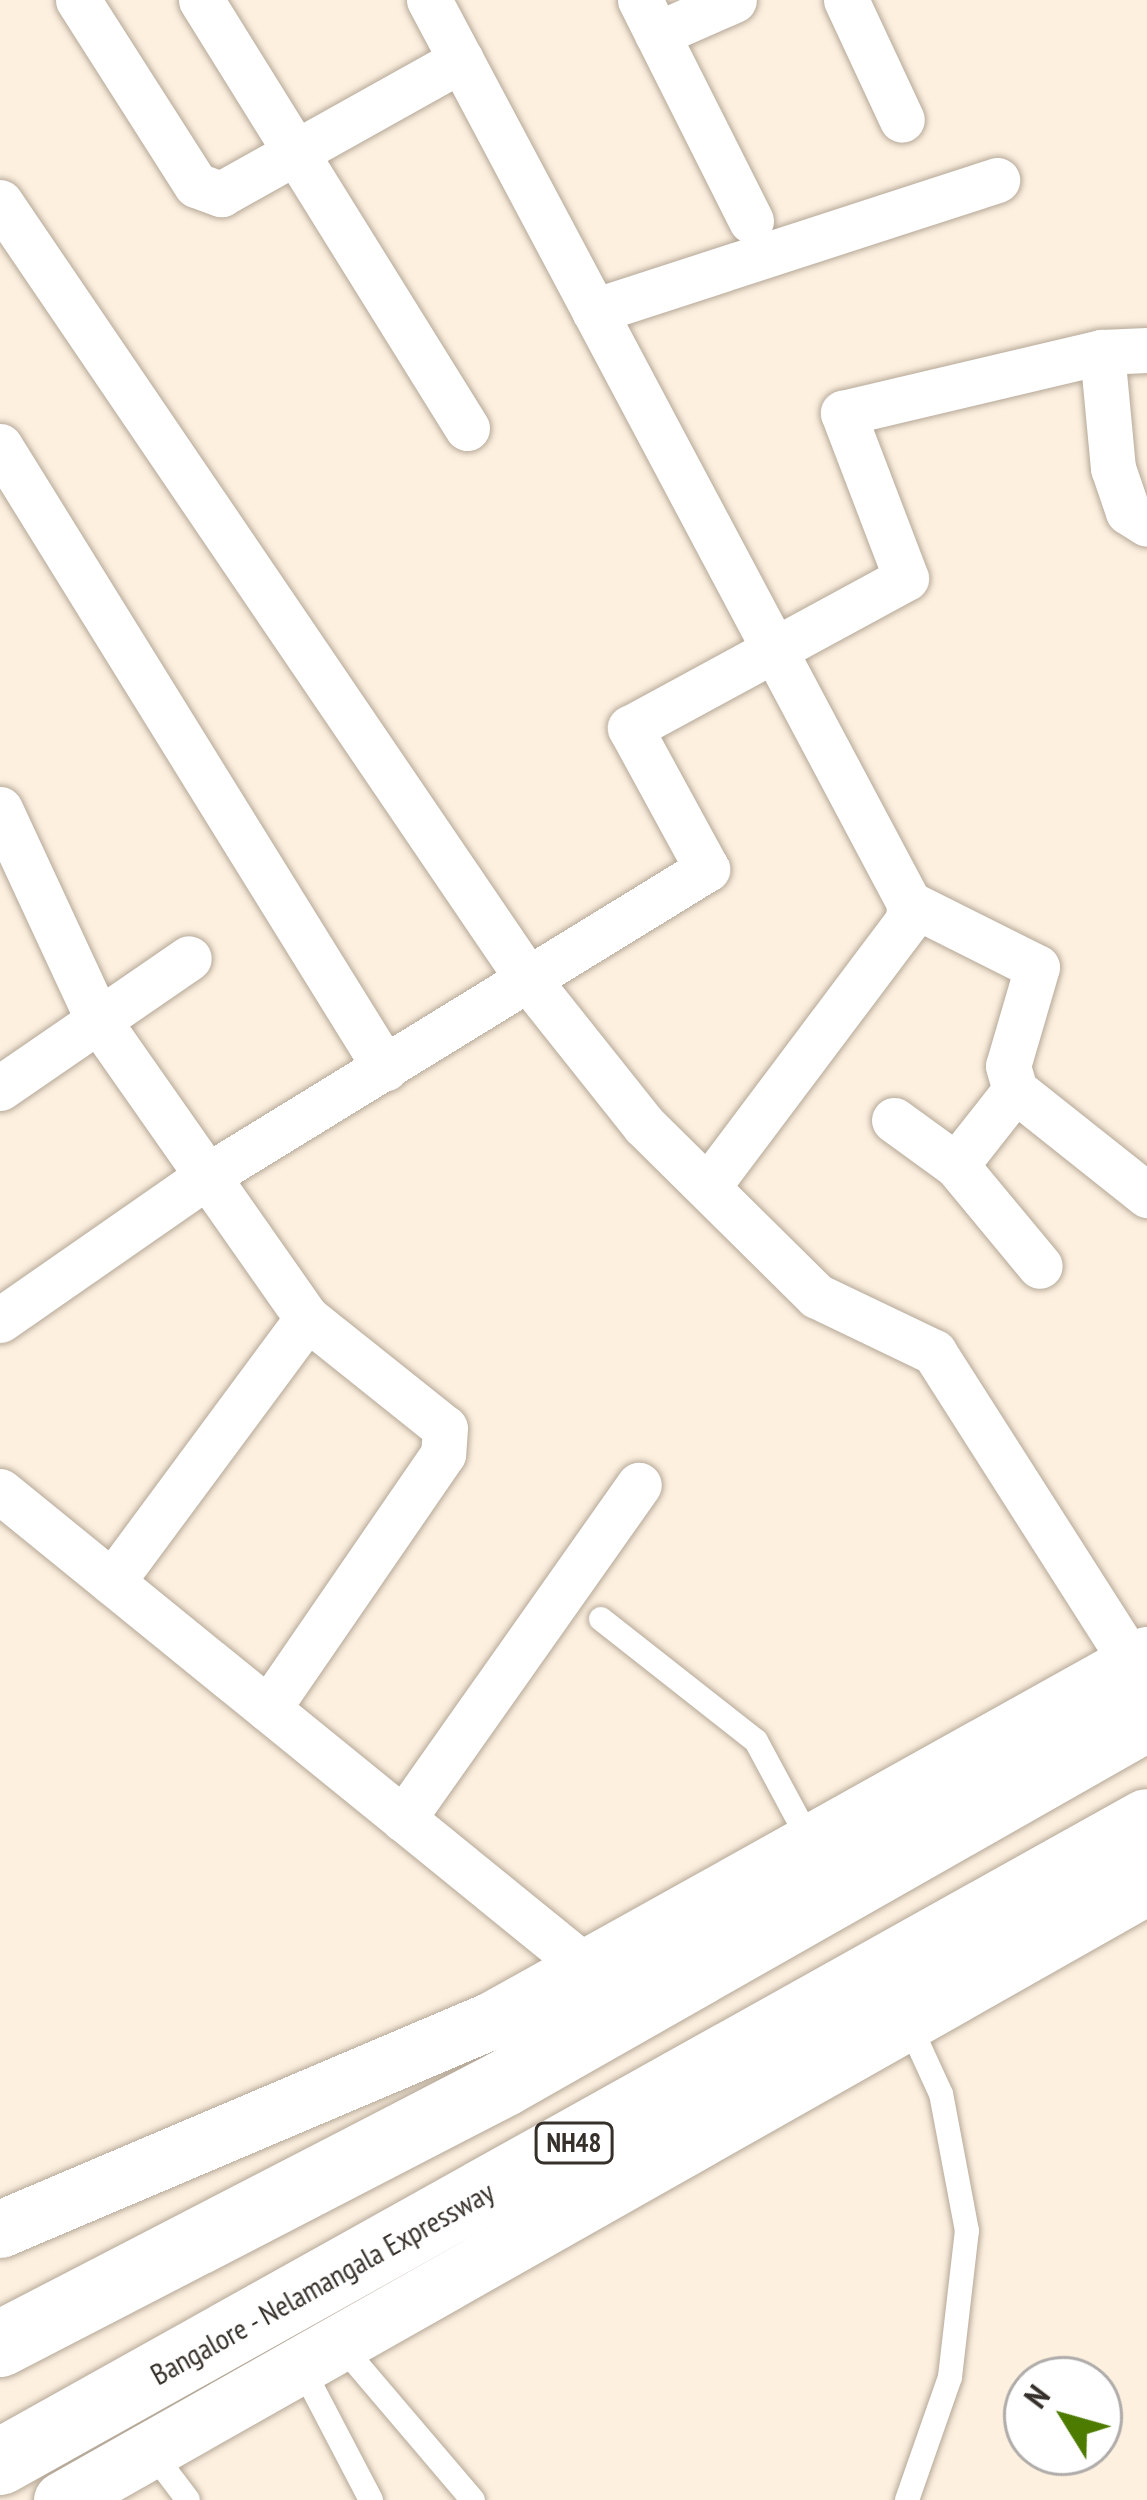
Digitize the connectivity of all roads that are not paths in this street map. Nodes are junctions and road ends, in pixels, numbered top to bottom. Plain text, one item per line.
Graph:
1 (78, 0) edge
2 (201, 0) edge
3 (429, 0) edge
4 (734, 0) edge
5 (846, 0) edge
6 (648, 17) edge
7 (460, 60) junction
8 (902, 120) dead end
9 (296, 153) junction
10 (997, 179) dead end
11 (0, 202) edge
12 (751, 221) dead end
13 (594, 310) junction
14 (1147, 350) edge
15 (1102, 352) junction
16 (467, 428) dead end
17 (0, 446) edge
18 (1147, 524) edge
19 (772, 644) junction
20 (0, 809) edge
21 (909, 903) junction
22 (189, 958) dead end
23 (527, 978) junction
24 (98, 1020) junction
25 (385, 1068) junction
26 (0, 1088) edge
27 (1015, 1090) junction
28 (894, 1120) dead end
29 (956, 1165) junction
30 (207, 1176) junction
31 (708, 1186) junction
32 (1146, 1193) edge
33 (1040, 1265) dead end
34 (307, 1318) junction
35 (0, 1320) edge
36 (639, 1485) dead end
37 (0, 1491) edge
38 (112, 1582) junction
39 (601, 1619) dead end
40 (1142, 1679) edge
41 (268, 1709) junction
42 (403, 1819) junction
43 (1147, 1822) edge
44 (811, 1843) junction
45 (1147, 1886) edge
46 (587, 1968) junction
47 (908, 2022) junction
48 (0, 2229) edge
49 (0, 2344) edge
50 (320, 2354) junction
51 (151, 2451) junction
52 (0, 2462) edge
53 (62, 2500) edge
54 (188, 2500) edge
55 (371, 2500) edge
56 (473, 2500) edge
57 (907, 2500) edge

1 - 9 street
2 - 9 street
3 - 7 street
4 - 6 street
5 - 8 street
6 - 12 street
7 - 9 street
7 - 13 street
9 - 16 street
10 - 13 street
11 - 23 street
13 - 19 street
14 - 15 street
15 - 18 street
15 - 19 street
17 - 25 street
19 - 21 street
19 - 23 street
20 - 24 street
21 - 27 street
21 - 31 street
22 - 24 street
23 - 25 street
23 - 31 street
24 - 26 street
24 - 30 street
25 - 30 street
27 - 29 street
27 - 32 street
28 - 29 street
29 - 33 street
30 - 34 street
30 - 35 street
31 - 40 street
34 - 38 street
34 - 41 street
36 - 42 street
37 - 38 street
38 - 41 street
39 - 44 lane
40 - 44 street
40 - 49 highway
41 - 42 street
42 - 46 street
43 - 52 highway, Bangalore - Nelamangala Expressway / NH48
44 - 46 street
45 - 47 street
46 - 48 street
47 - 50 street
47 - 57 lane
50 - 51 street
50 - 55 lane
50 - 56 lane
51 - 53 street
51 - 54 lane

